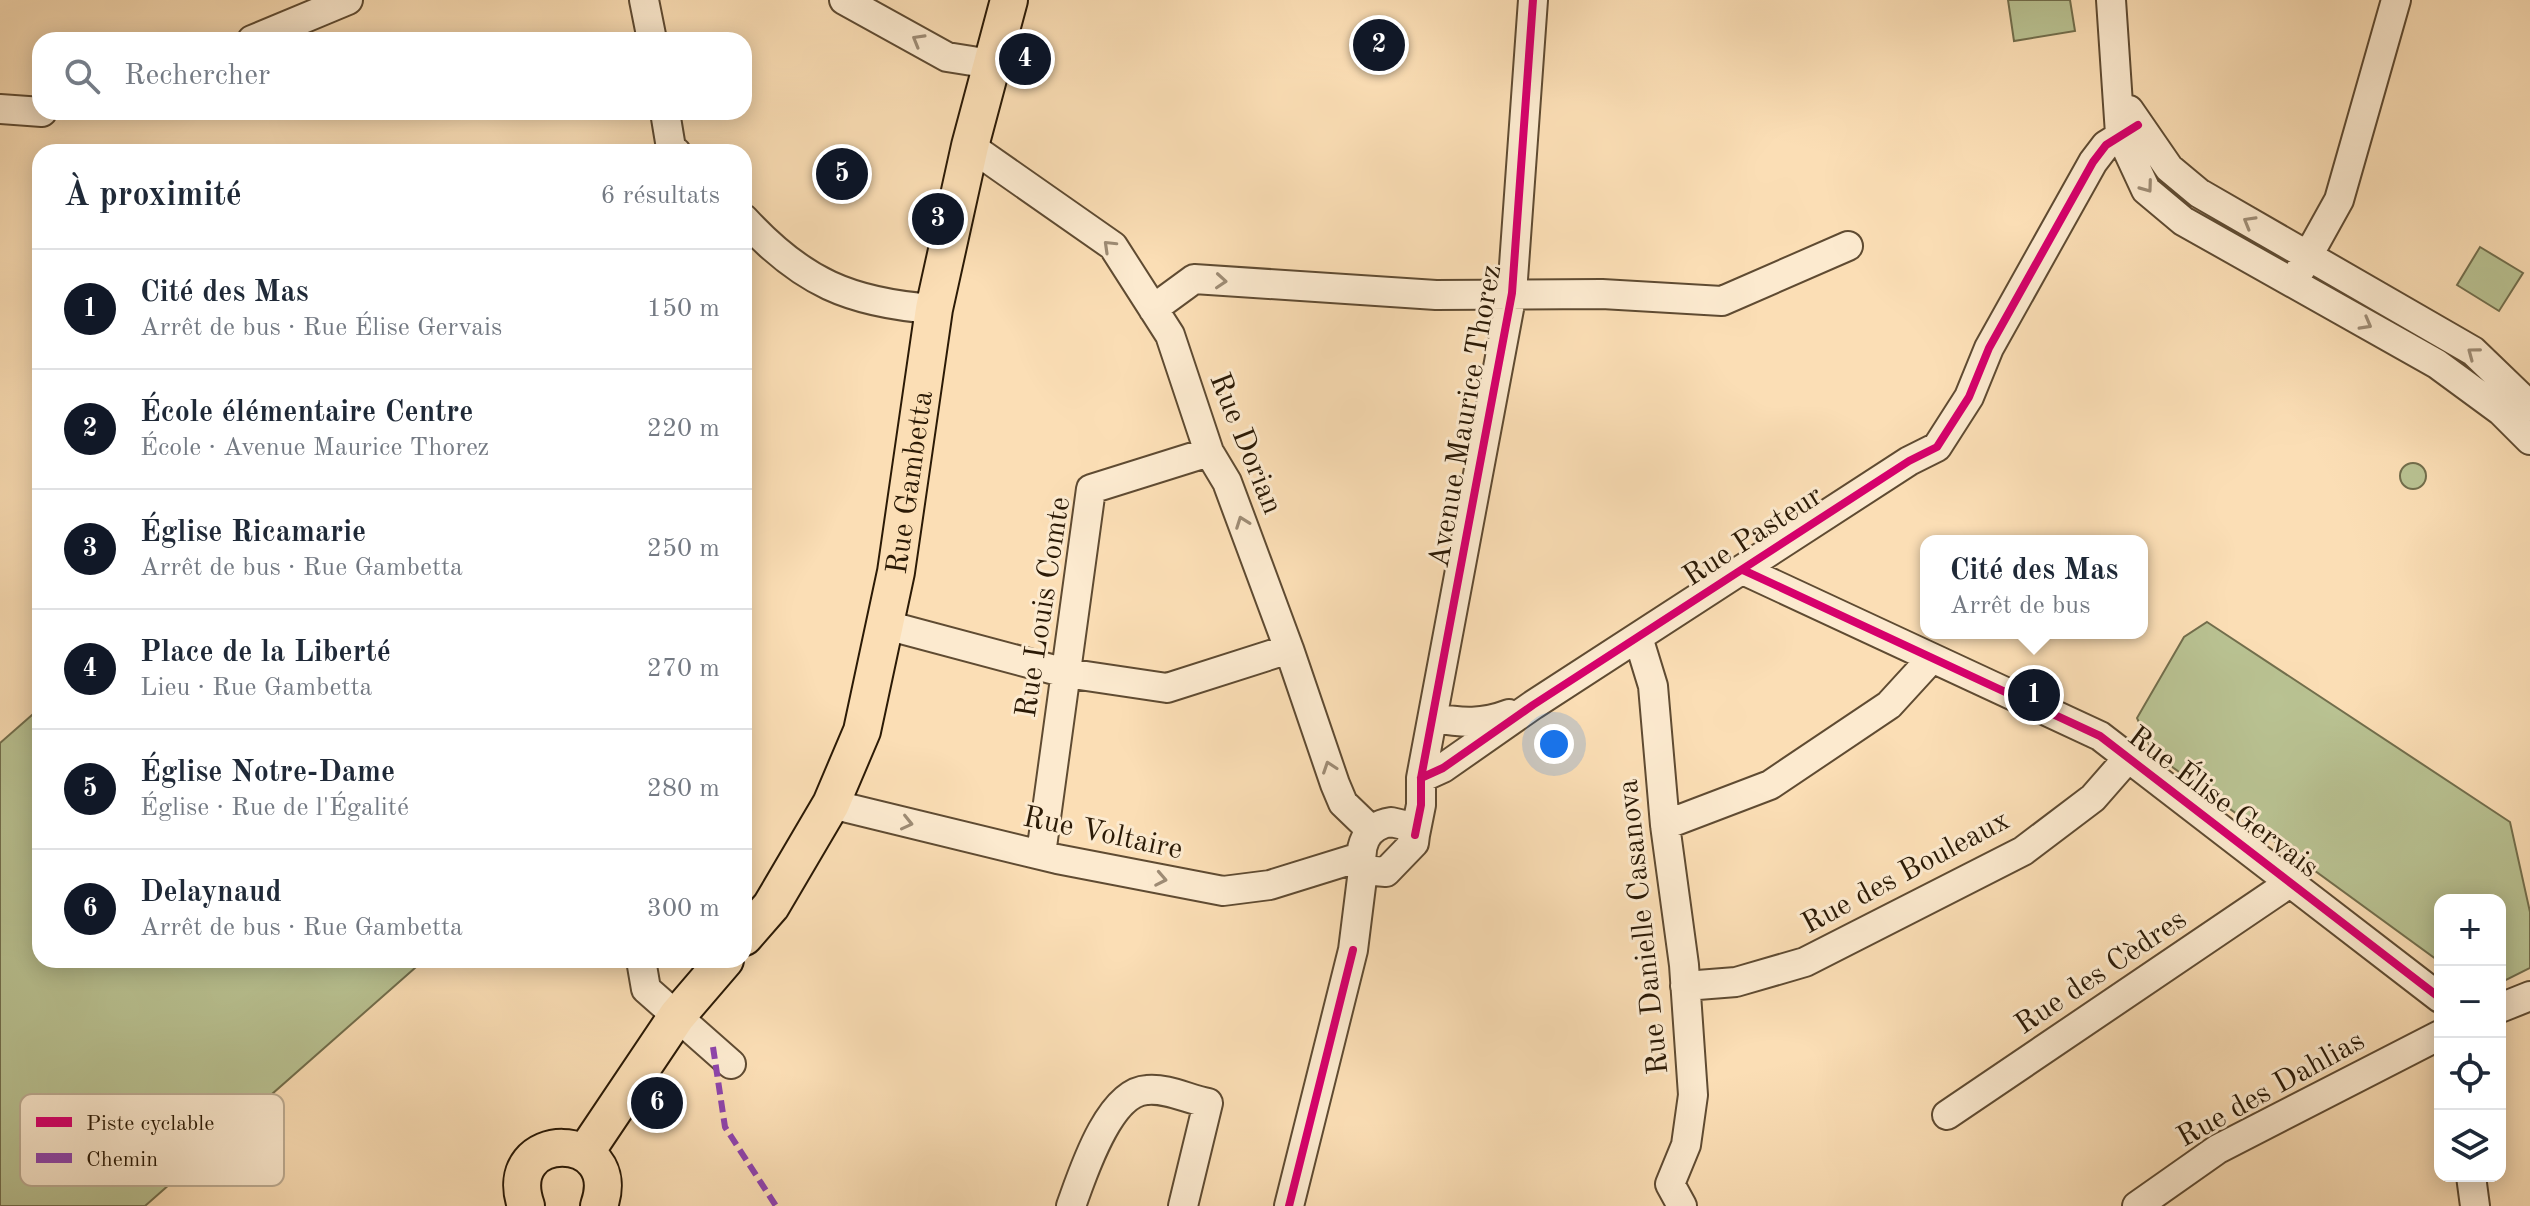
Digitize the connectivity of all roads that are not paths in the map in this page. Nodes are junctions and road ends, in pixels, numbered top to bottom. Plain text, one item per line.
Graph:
1 (348, 0) edge
2 (644, 0) edge
3 (844, 0) edge
4 (1009, 0) edge
5 (1533, 0) edge
6 (2111, 0) edge
7 (2396, 0) edge
8 (271, 32) edge
9 (650, 32) edge
10 (991, 64) junction
11 (0, 109) edge
12 (32, 111) edge
13 (666, 120) edge
14 (2129, 130) junction
15 (670, 144) edge
16 (970, 146) junction
17 (752, 228) edge
18 (1848, 246) dead end
19 (2308, 255) junction
20 (2293, 283) junction
21 (1512, 293) junction
22 (934, 309) junction
23 (1153, 309) junction
24 (2530, 406) edge
25 (2530, 440) edge
26 (1209, 452) junction
27 (1743, 570) junction
28 (886, 625) junction
29 (1638, 637) junction
30 (1289, 649) junction
31 (1932, 658) junction
32 (1066, 673) junction
33 (1533, 705) junction
34 (1435, 718) junction
35 (2128, 758) junction
36 (1421, 778) junction
37 (831, 804) junction
38 (1665, 825) junction
39 (1392, 829) junction
40 (1041, 854) junction
41 (1369, 866) junction
42 (2291, 882) junction
43 (752, 928) edge
44 (642, 968) edge
45 (718, 968) edge
46 (1685, 986) junction
47 (2434, 993) edge
48 (2530, 996) edge
49 (2506, 1006) edge
50 (677, 1016) junction
51 (2434, 1038) edge
52 (731, 1064) dead end
53 (1947, 1115) dead end
54 (585, 1153) junction
55 (2472, 1182) edge
56 (526, 1206) edge
57 (599, 1206) edge
58 (1071, 1206) edge
59 (1183, 1206) edge
60 (1289, 1206) edge
61 (1682, 1206) edge
62 (2137, 1206) edge
63 (2475, 1206) edge

1 - 8 street
2 - 9 street
10 -> 3 street
4 - 10 main road, Rue Gambetta
5 - 21 street, Avenue Maurice Thorez
6 - 14 street
7 - 19 street
10 - 16 main road, Rue Gambetta
11 - 12 street
13 - 15 street
19 -> 14 street
14 -> 20 street
14 - 27 street, Rue Pasteur
16 - 22 main road, Rue Gambetta
23 -> 16 street, Rue Dorian
17 - 22 street
18 - 21 street
19 - 20 street
24 -> 19 street
20 -> 25 street
23 -> 21 street
21 - 34 street, Avenue Maurice Thorez
22 - 28 main road, Rue Gambetta
23 - 26 street, Rue Dorian
30 -> 26 street, Rue Dorian
26 - 32 street, Rue Louis Comte
27 - 29 street, Rue Pasteur
27 - 31 street, Rue Élise Gervais
28 - 32 street
28 - 37 main road, Rue Gambetta
29 - 33 street, Rue Pasteur
29 - 38 street, Rue Danielle Casanova
30 - 32 street
39 -> 30 street, Rue Dorian
31 - 35 street, Rue Élise Gervais
31 - 38 street
32 - 40 street, Rue Louis Comte
33 - 34 street, Rue Pasteur
33 - 36 street, Rue Pasteur
34 - 36 street, Avenue Maurice Thorez
35 - 42 street, Rue Élise Gervais
35 - 46 street, Rue des Bouleaux
36 - 39 street, Avenue Maurice Thorez
37 -> 40 street, Rue Voltaire
37 - 43 main road, Rue Gambetta
38 - 46 street, Rue Danielle Casanova
39 - 41 street
39 - 41 street
40 -> 41 street, Rue Voltaire
41 - 60 street
42 - 47 street, Rue Élise Gervais
42 - 53 street, Rue des Cèdres
44 - 50 street
45 - 50 main road
46 - 61 street, Rue Danielle Casanova
48 - 49 street
50 - 52 street
50 - 54 main road
51 - 62 street, Rue des Dahlias
54 - 56 main road
54 - 57 main road
55 - 63 street
58 - 59 street

